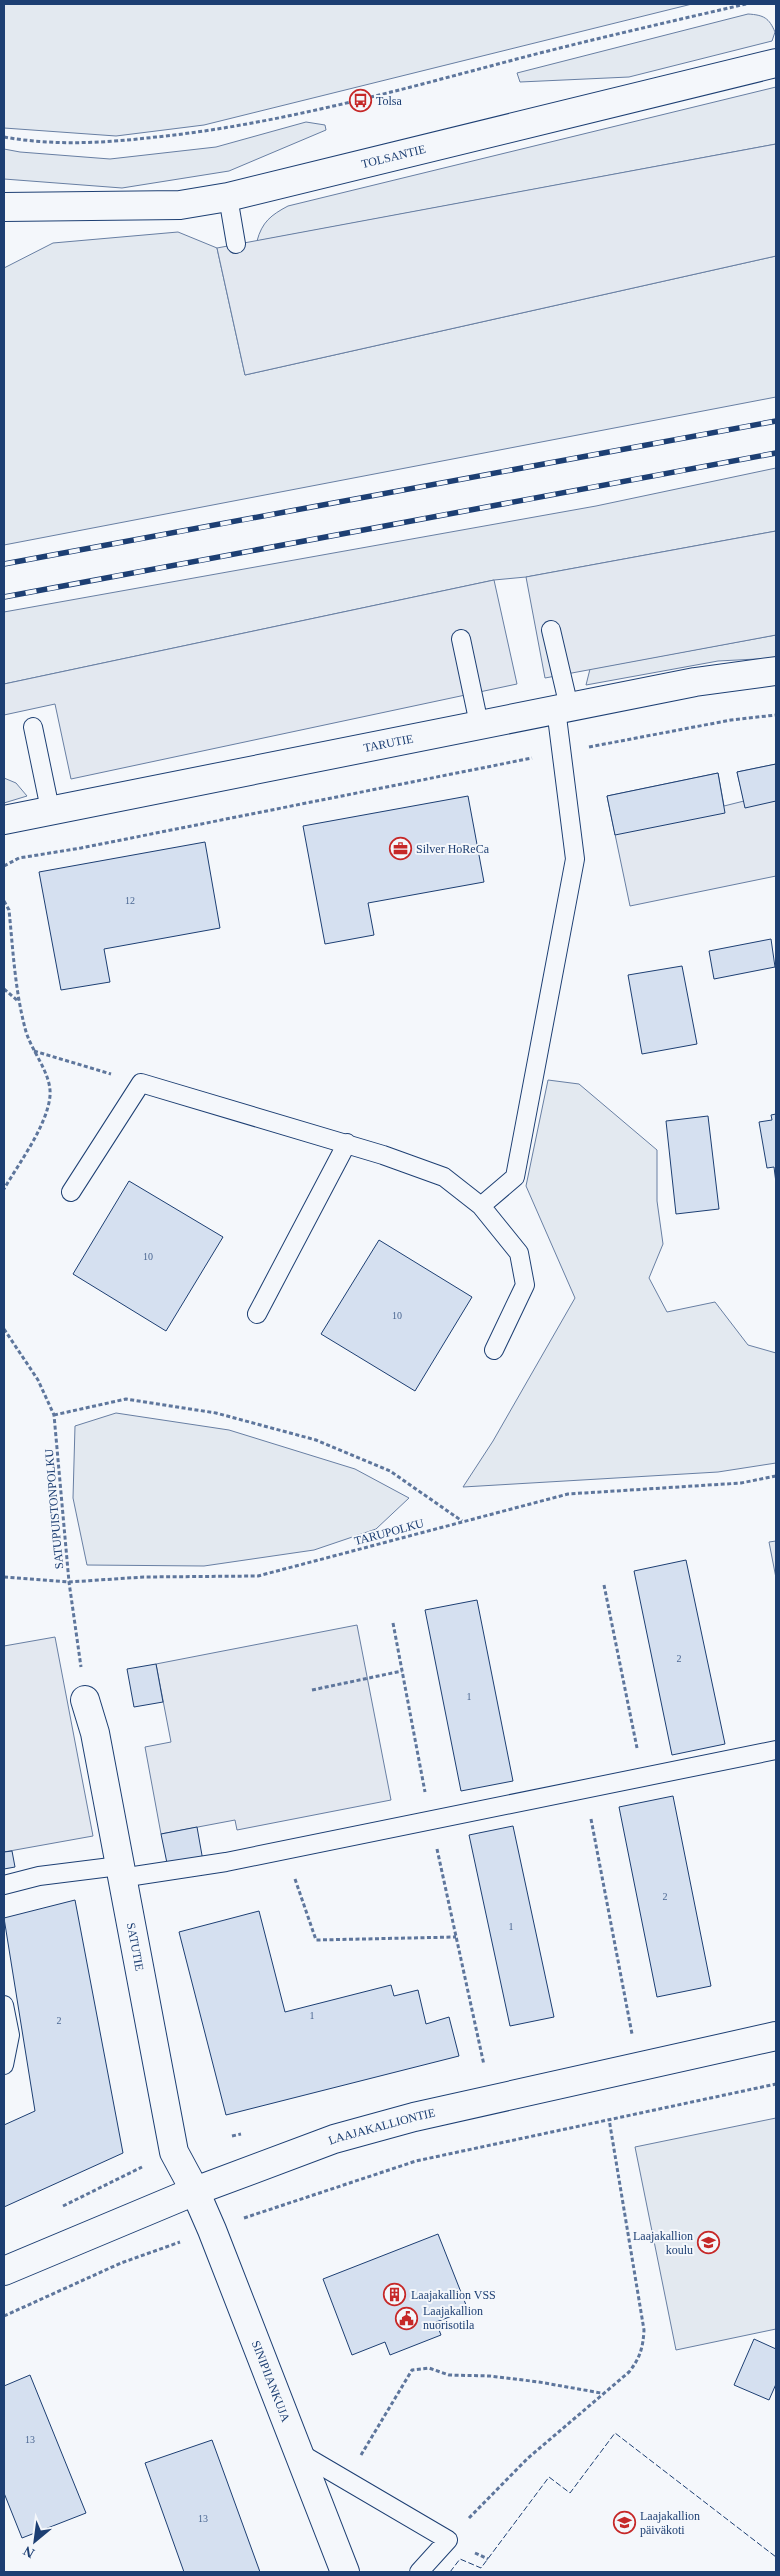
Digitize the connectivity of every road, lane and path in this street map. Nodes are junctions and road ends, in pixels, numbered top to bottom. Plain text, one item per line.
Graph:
1 (746, 4) edge
2 (776, 63) edge
3 (4, 137) edge
4 (228, 197) junction
5 (4, 207) edge
6 (236, 244) dead end
7 (551, 630) dead end
8 (461, 639) dead end
9 (776, 671) edge
10 (562, 708) junction
11 (776, 715) edge
12 (479, 724) junction
13 (33, 728) dead end
14 (563, 752) junction
15 (50, 809) junction
16 (4, 820) edge
17 (4, 866) edge
18 (4, 901) edge
19 (4, 990) edge
20 (18, 1001) junction
21 (34, 1051) junction
22 (141, 1083) junction
23 (347, 1144) junction
24 (4, 1188) edge
25 (71, 1192) dead end
26 (481, 1206) junction
27 (257, 1314) dead end
28 (4, 1330) edge
29 (494, 1350) dead end
30 (54, 1415) junction
31 (776, 1476) edge
32 (462, 1521) junction
33 (4, 1577) edge
34 (69, 1582) junction
35 (604, 1585) dead end
36 (402, 1671) dead end
37 (312, 1690) dead end
38 (85, 1700) joint
39 (776, 1750) edge
40 (643, 1777) junction
41 (585, 1789) junction
42 (285, 1849) junction
43 (120, 1872) junction
44 (4, 1885) edge
45 (456, 1937) dead end
46 (4, 2005) edge
47 (776, 2036) edge
48 (633, 2038) dead end
49 (4, 2065) edge
50 (776, 2084) edge
51 (609, 2119) junction
52 (147, 2164) dead end
53 (195, 2191) junction
54 (58, 2208) dead end
55 (212, 2230) junction
56 (4, 2271) edge
57 (4, 2316) edge
58 (602, 2393) junction
59 (298, 2452) junction
60 (346, 2480) junction
61 (448, 2540) junction
62 (488, 2559) dead end
63 (345, 2572) edge
64 (419, 2572) edge

1 - 3 path
2 - 4 street, TOLSANTIE
4 - 5 street, TOLSANTIE
4 - 6 lane
7 - 10 lane
8 - 12 lane
9 - 10 street, TARUTIE
10 - 12 street, TARUTIE
10 - 14 lane
11 - 14 path
12 - 15 street, TARUTIE
13 - 15 lane
14 - 17 path
14 - 26 lane
15 - 16 street, TARUTIE
18 - 20 path
19 - 20 path
20 - 21 path
21 - 22 path
21 - 24 path
22 - 23 lane
22 - 25 lane
23 - 26 lane
23 - 27 lane
26 - 29 lane
28 - 30 path, SATUPUISTONPOLKU
30 - 32 path
30 - 34 path, SATUPUISTONPOLKU
31 - 32 path, TARUPOLKU
32 - 34 path, TARUPOLKU
33 - 34 path, TARUPOLKU
34 - 38 path, SATUPUISTONPOLKU
35 - 40 path
36 - 37 path
38 - 43 street, SATUTIE
39 - 40 lane
40 - 41 lane
41 - 42 lane
41 - 48 path
42 - 43 lane
42 - 45 path
43 - 44 lane
43 - 53 street, SATUTIE
46 - 49 lane
47 - 53 street, LAAJAKALLIONTIE
50 - 51 path
51 - 55 path
51 - 58 path
52 - 54 path
53 - 55 street, SINIPIIANKUJA
53 - 56 street, LAAJAKALLIONTIE
55 - 57 path
55 - 59 street, SINIPIIANKUJA
58 - 60 path
58 - 61 path
59 - 60 lane
59 - 63 street, SINIPIIANKUJA
60 - 61 lane
61 - 62 path
61 - 64 lane

